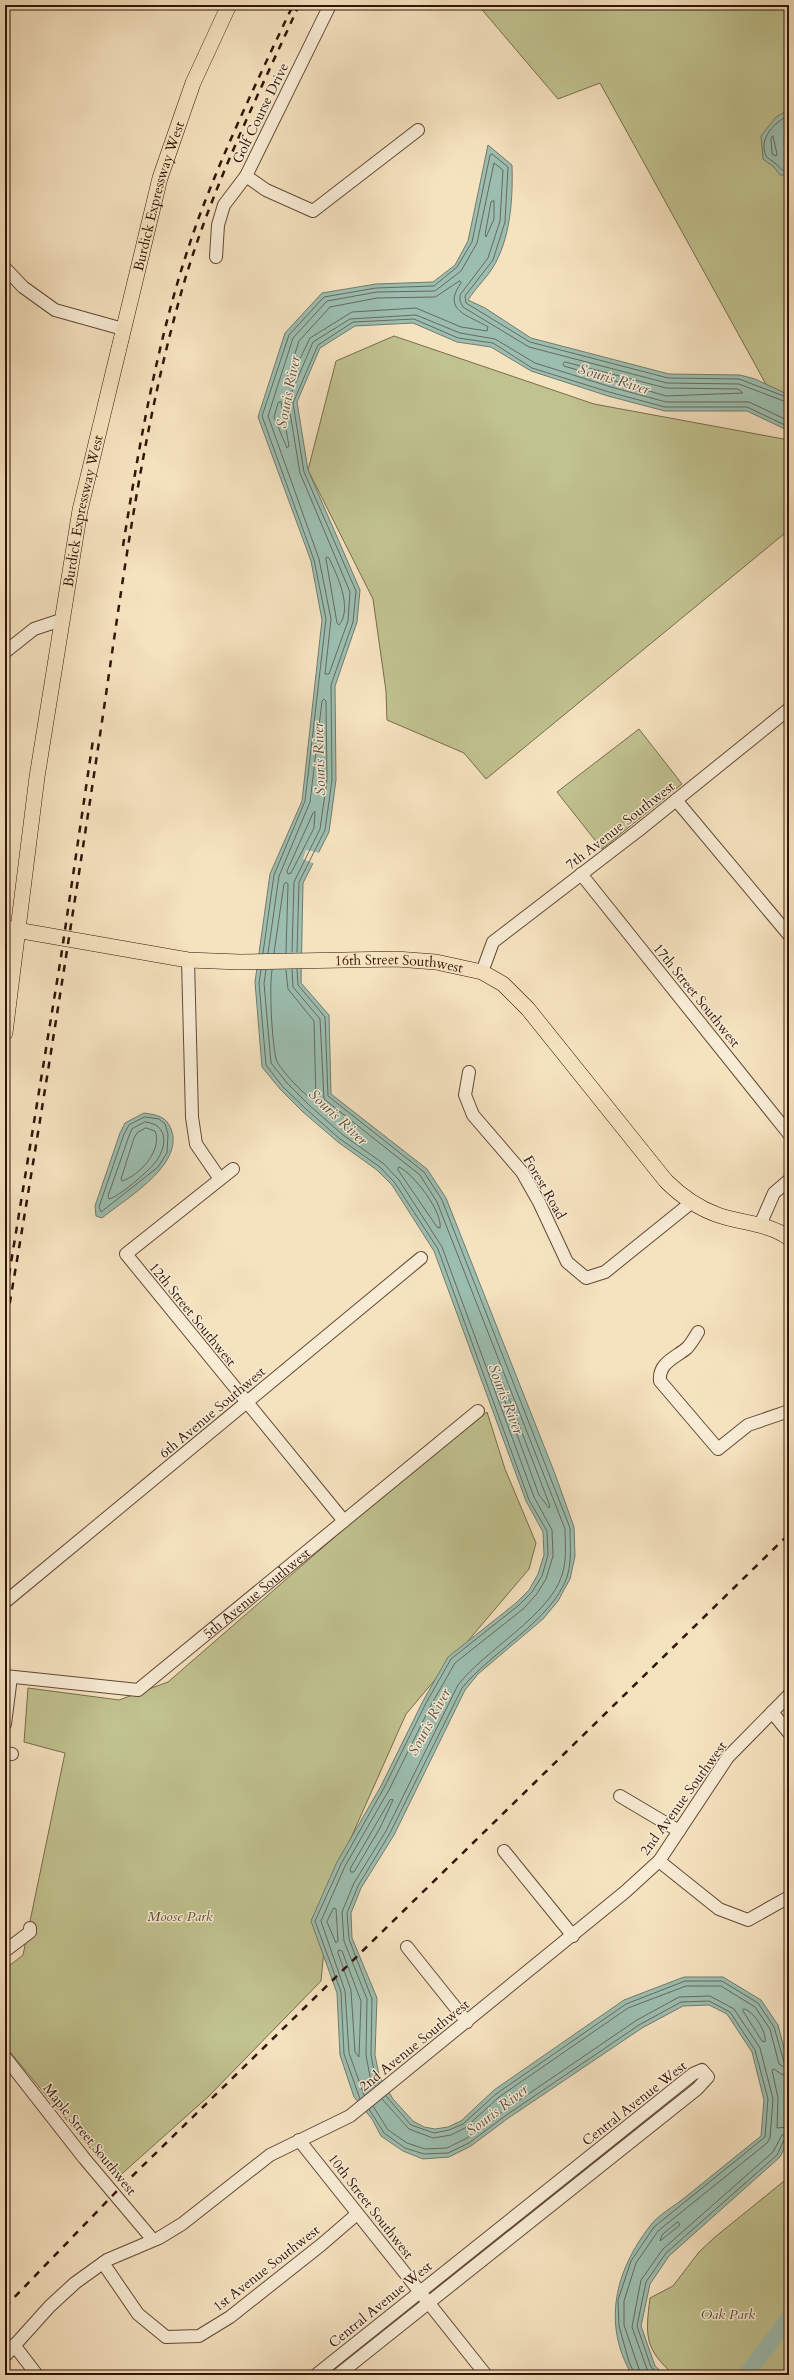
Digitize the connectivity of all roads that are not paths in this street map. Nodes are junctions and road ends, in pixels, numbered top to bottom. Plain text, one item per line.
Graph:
1 (229, 5) edge
2 (330, 5) edge
3 (418, 130) dead end
4 (246, 176) junction
5 (216, 257) dead end
6 (5, 268) edge
7 (123, 329) junction
8 (62, 620) junction
9 (5, 652) edge
10 (789, 709) edge
11 (676, 800) junction
12 (581, 874) junction
13 (12, 930) edge
14 (789, 935) edge
15 (188, 960) junction
16 (482, 972) junction
17 (5, 1033) edge
18 (469, 1072) dead end
19 (789, 1134) edge
20 (232, 1169) dead end
21 (220, 1179) junction
22 (789, 1180) edge
23 (692, 1202) junction
24 (760, 1225) junction
25 (789, 1238) edge
26 (421, 1258) dead end
27 (698, 1332) dead end
28 (247, 1403) junction
29 (789, 1410) edge
30 (478, 1411) dead end
31 (344, 1521) junction
32 (5, 1602) edge
33 (8, 1676) edge
34 (789, 1695) edge
35 (772, 1712) junction
36 (5, 1724) edge
37 (789, 1733) edge
38 (620, 1796) dead end
39 (679, 1831) junction
40 (504, 1852) dead end
41 (659, 1861) junction
42 (789, 1897) edge
43 (30, 1928) dead end
44 (573, 1936) junction
45 (407, 1947) dead end
46 (5, 1951) edge
47 (467, 2022) junction
48 (5, 2057) edge
49 (299, 2140) junction
50 (357, 2214) junction
51 (153, 2240) junction
52 (103, 2263) junction
53 (419, 2292) junction
54 (428, 2302) junction
55 (14, 2345) junction
56 (5, 2356) edge
57 (37, 2375) edge
58 (316, 2375) edge
59 (338, 2375) edge
60 (486, 2375) edge

1 - 7 main road, Burdick Expressway West
2 - 4 street, Golf Course Drive
3 - 4 street, Golf Course Drive
4 - 5 street
6 - 7 street
7 - 8 main road, Burdick Expressway West
8 - 9 street
8 - 13 main road, Burdick Expressway West
10 - 11 street, 7th Avenue Southwest
11 - 12 street, 7th Avenue Southwest
11 - 14 street
12 - 16 street, 7th Avenue Southwest
12 - 19 street, 17th Street Southwest
13 - 15 main road, 16th Street Southwest
13 - 17 main road, Burdick Expressway West
15 - 16 main road, 16th Street Southwest
15 - 21 street
16 - 23 main road, 16th Street Southwest
18 - 23 street, Forest Road
20 - 21 street
21 - 28 street, 12th Street Southwest
22 - 24 street
23 - 24 main road
24 - 25 main road
26 - 28 street, 6th Avenue Southwest
27 - 29 street
28 - 31 street, 12th Street Southwest
28 - 32 street, 6th Avenue Southwest
30 - 31 street, 5th Avenue Southwest
31 - 33 street, 5th Avenue Southwest
33 - 36 street
34 - 35 street, 2nd Avenue Southwest
35 - 37 street
35 - 39 street, 2nd Avenue Southwest
38 - 39 street
39 - 41 street, 2nd Avenue Southwest
40 - 44 street
41 - 42 street
41 - 44 street, 2nd Avenue Southwest
43 - 46 street
44 - 47 street, 2nd Avenue Southwest
45 - 47 street
47 - 49 street, 2nd Avenue Southwest
48 - 51 street, Maple Street Southwest
49 - 50 street, 10th Street Southwest
49 - 51 street, 2nd Avenue Southwest
50 - 52 street, 1st Avenue Southwest
50 - 53 street, 10th Street Southwest
51 - 52 street, 2nd Avenue Southwest
52 - 55 street, 2nd Avenue Southwest
53 - 54 street, 10th Street Southwest
53 - 54 street, Central Avenue West
53 - 58 street, Central Avenue West
54 - 59 street
54 - 60 street, 10th Street Southwest
55 - 56 street, 2nd Avenue Southwest
55 - 57 street

